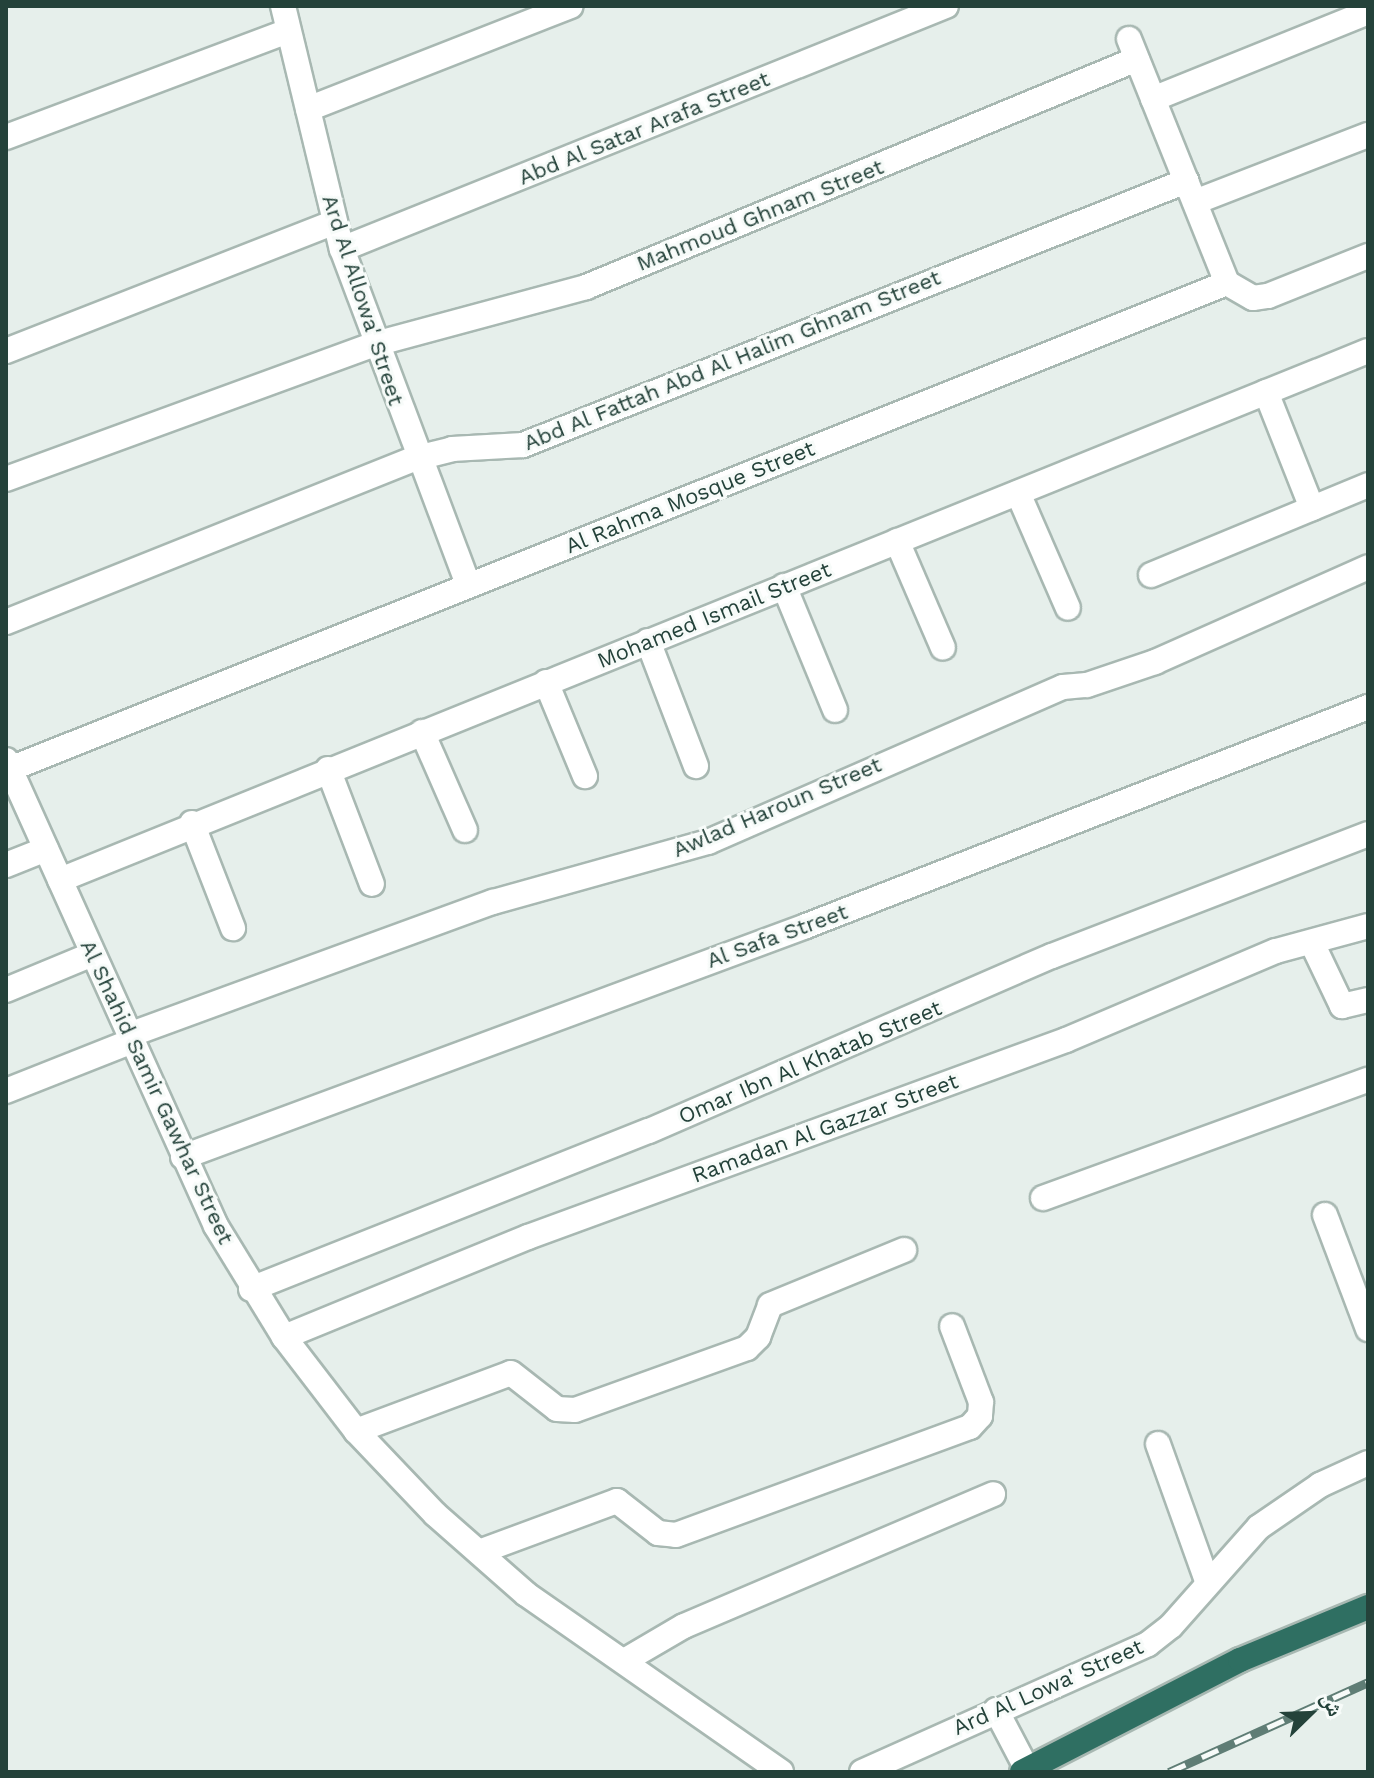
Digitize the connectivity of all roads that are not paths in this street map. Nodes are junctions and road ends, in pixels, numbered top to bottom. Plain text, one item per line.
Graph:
1 (283, 6) edge
2 (571, 6) edge
3 (946, 6) edge
4 (1368, 12) edge
5 (288, 31) junction
6 (1153, 99) junction
7 (308, 109) junction
8 (1368, 135) edge
9 (6, 137) edge
10 (1190, 192) junction
11 (335, 222) junction
12 (342, 249) junction
13 (1368, 256) edge
14 (1227, 283) junction
15 (375, 344) junction
16 (6, 351) edge
17 (1368, 351) edge
18 (1266, 392) junction
19 (417, 458) junction
20 (6, 479) edge
21 (1368, 485) edge
22 (1018, 493) junction
23 (1312, 508) junction
24 (897, 541) junction
25 (1368, 567) edge
26 (1151, 575) dead end
27 (468, 585) junction
28 (784, 586) junction
29 (1068, 608) dead end
30 (6, 622) edge
31 (648, 641) junction
32 (943, 648) dead end
33 (546, 682) junction
34 (1368, 707) edge
35 (835, 710) dead end
36 (422, 732) junction
37 (8, 764) edge
38 (696, 766) dead end
39 (328, 769) junction
40 (585, 776) dead end
41 (192, 823) junction
42 (465, 830) dead end
43 (1368, 834) edge
44 (46, 849) junction
45 (6, 865) edge
46 (60, 880) junction
47 (372, 884) dead end
48 (1368, 926) edge
49 (233, 928) dead end
50 (1312, 943) junction
51 (93, 954) junction
52 (6, 990) edge
53 (1368, 1000) edge
54 (131, 1038) junction
55 (1368, 1080) edge
56 (6, 1091) edge
57 (183, 1157) junction
58 (1043, 1198) dead end
59 (1325, 1215) dead end
60 (904, 1250) dead end
61 (251, 1289) junction
62 (952, 1326) dead end
63 (1368, 1329) edge
64 (284, 1337) junction
65 (356, 1431) junction
66 (1158, 1444) dead end
67 (1368, 1463) edge
68 (993, 1494) dead end
69 (479, 1552) junction
70 (1207, 1581) junction
71 (1368, 1607) edge
72 (624, 1661) junction
73 (996, 1710) junction
74 (1024, 1771) edge
75 (781, 1772) edge
76 (862, 1772) edge

1 - 5 street, Ard Al Allowa' Street
2 - 7 street
3 - 12 street, Abd Al Satar Arafa Street
4 - 6 street
5 - 7 street, Ard Al Allowa' Street
5 - 9 street
6 - 10 street
6 - 15 street, Mahmoud Ghnam Street
7 - 11 street, Ard Al Allowa' Street
8 - 10 street, Abd Al Fattah Abd Al Halim Ghnam Street
10 - 14 street
10 - 19 street, Abd Al Fattah Abd Al Halim Ghnam Street
11 - 12 street, Ard Al Allowa' Street
11 - 16 street
12 - 15 street, Ard Al Allowa' Street
13 - 14 street
14 - 27 street, Al Rahma Mosque Street
15 - 19 street, Ard Al Allowa' Street
15 - 20 street, Mahmoud Ghnam Street
17 - 18 street, Mohamed Ismail Street
18 - 22 street, Mohamed Ismail Street
18 - 23 street
19 - 27 street, Ard Al Allowa' Street
19 - 30 street, Abd Al Fattah Abd Al Halim Ghnam Street
21 - 23 street
22 - 24 street, Mohamed Ismail Street
22 - 29 street
23 - 26 street
24 - 28 street, Mohamed Ismail Street
24 - 32 street
25 - 54 street, Awlad Haroun Street
27 - 37 street, Al Rahma Mosque Street
28 - 31 street, Mohamed Ismail Street
28 - 35 street
31 - 33 street, Mohamed Ismail Street
31 - 38 street
33 - 36 street, Mohamed Ismail Street
33 - 40 street
34 - 57 street, Al Safa Street
36 - 39 street, Mohamed Ismail Street
36 - 42 street
37 - 44 street, Al Shahid Samir Gawhar Street
39 - 41 street, Mohamed Ismail Street
39 - 47 street
41 - 46 street, Mohamed Ismail Street
41 - 49 street
43 - 61 street, Omar Ibn Al Khatab Street
44 - 45 street
44 - 46 street, Al Shahid Samir Gawhar Street
46 - 51 street, Al Shahid Samir Gawhar Street
48 - 50 street, Ramadan Al Gazzar Street
50 - 53 street
50 - 64 street, Ramadan Al Gazzar Street
51 - 52 street
51 - 54 street, Al Shahid Samir Gawhar Street
54 - 56 street, Awlad Haroun Street
54 - 57 street, Al Shahid Samir Gawhar Street
55 - 58 street
57 - 61 street, Al Shahid Samir Gawhar Street
59 - 63 street
60 - 65 street
61 - 64 street, Al Shahid Samir Gawhar Street
62 - 69 street
64 - 65 street, Al Shahid Samir Gawhar Street
65 - 69 street, Al Shahid Samir Gawhar Street
66 - 70 street
67 - 70 street, Ard Al Lowa' Street
68 - 72 street
69 - 72 street, Al Shahid Samir Gawhar Street
70 - 73 street, Ard Al Lowa' Street
71 - 74 highway
72 - 75 street, Al Shahid Samir Gawhar Street
73 - 74 street
73 - 76 street, Ard Al Lowa' Street

